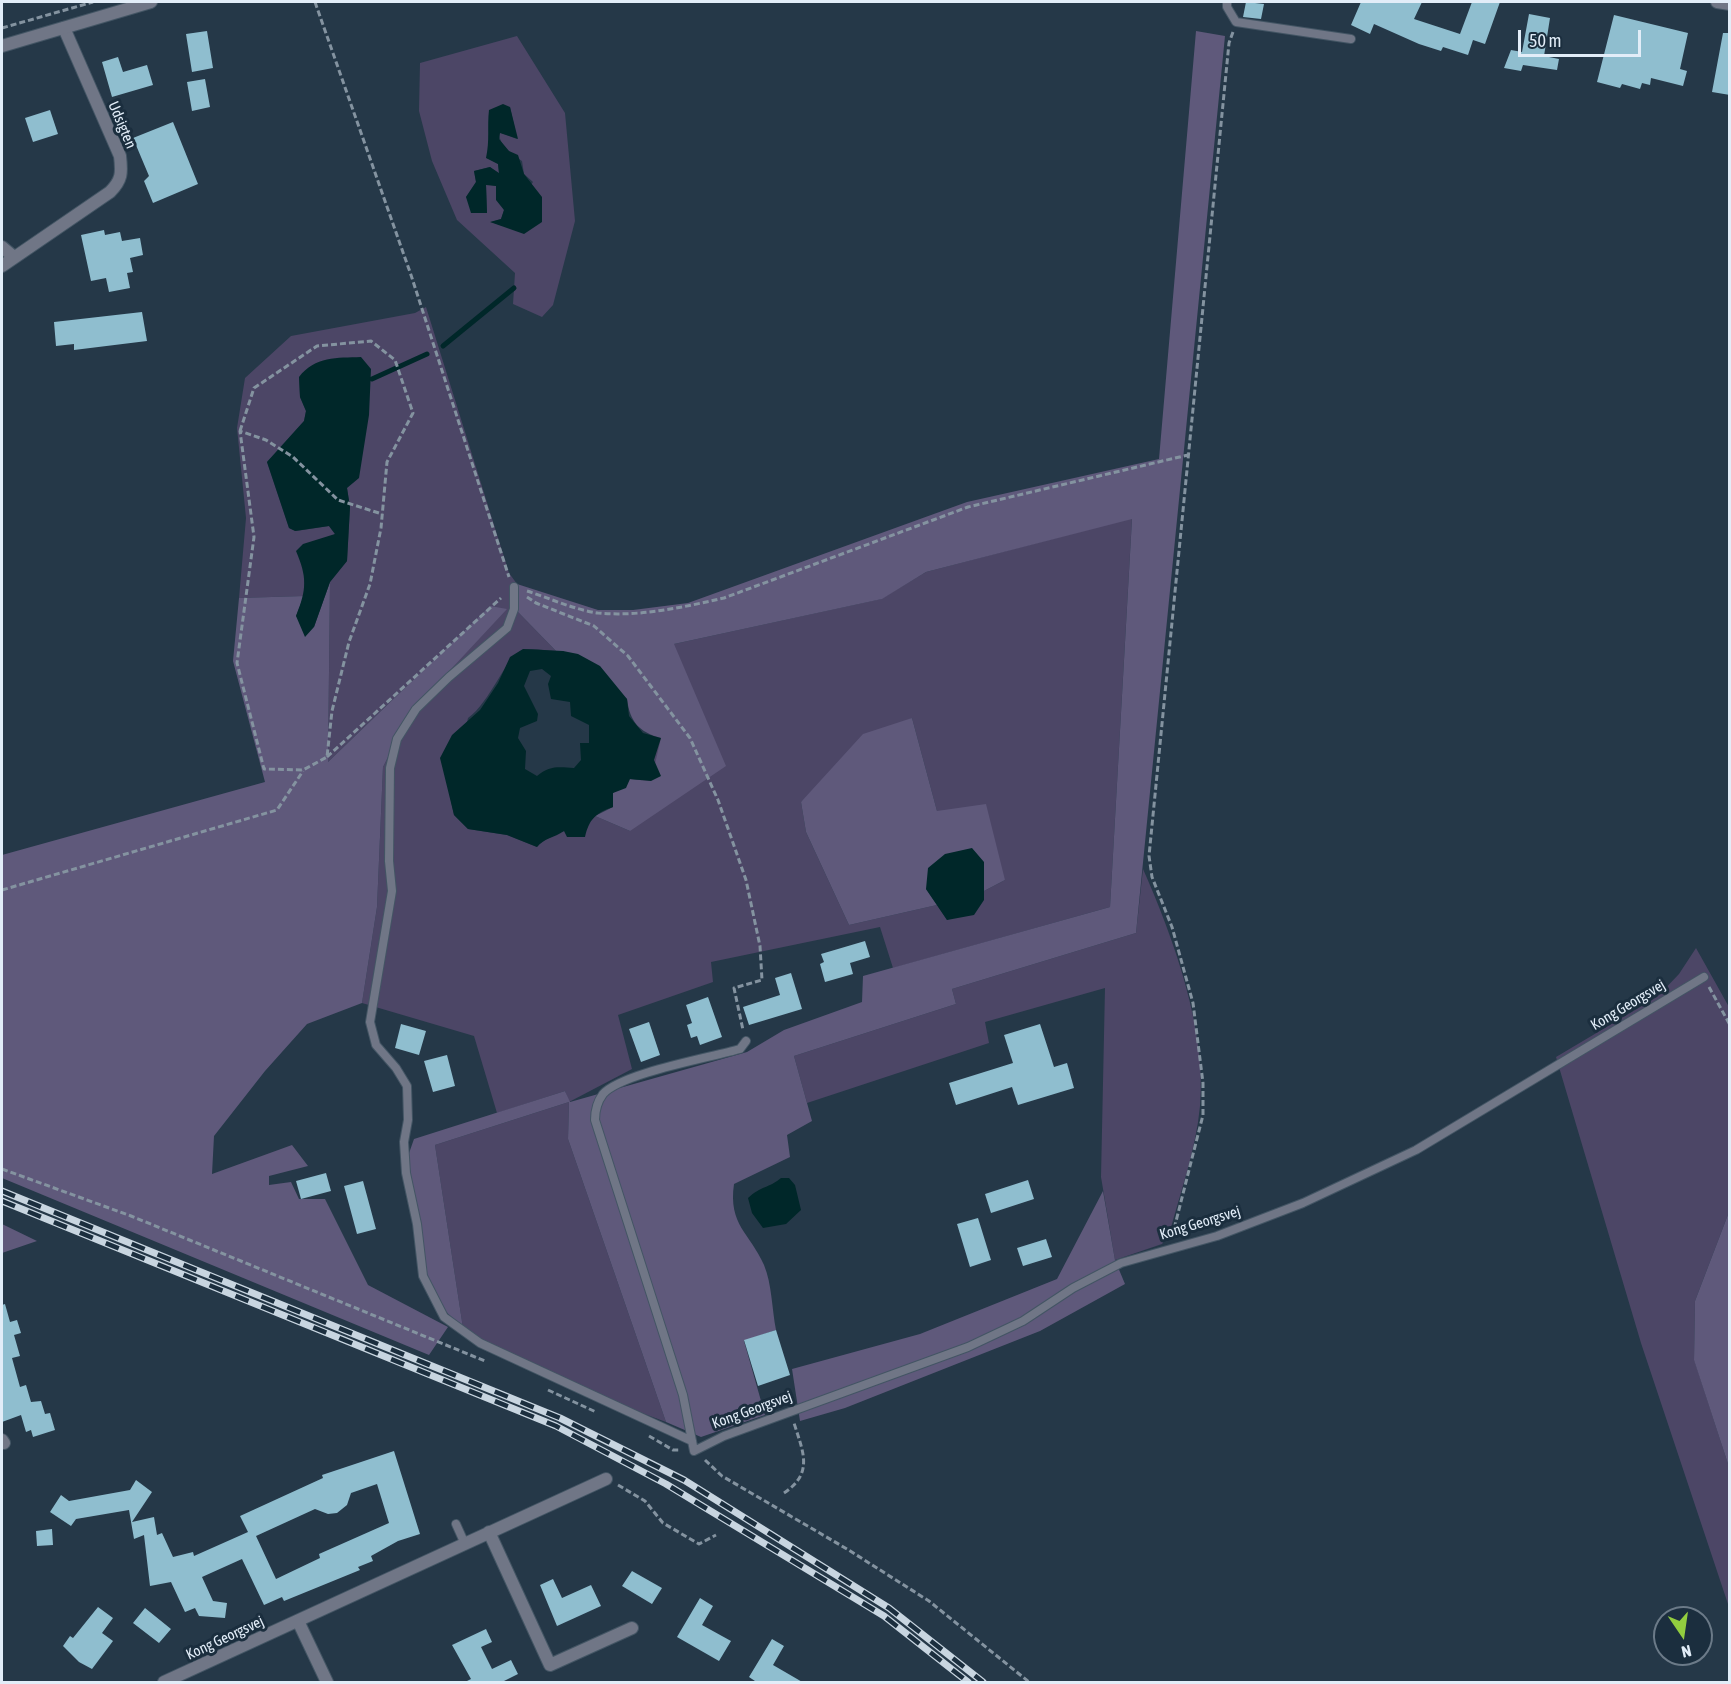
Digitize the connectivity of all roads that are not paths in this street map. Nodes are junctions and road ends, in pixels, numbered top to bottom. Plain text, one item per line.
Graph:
1 (151, 2) edge
2 (1227, 2) edge
3 (1717, 2) edge
4 (1730, 4) edge
5 (64, 28) junction
6 (1351, 39) dead end
7 (2, 46) edge
8 (2, 247) edge
9 (14, 257) junction
10 (2, 266) edge
11 (513, 587) road end
12 (1704, 977) road end
13 (746, 1041) road end
14 (692, 1441) junction
15 (606, 1479) road end
16 (456, 1524) dead end
17 (489, 1532) junction
18 (465, 1544) junction
19 (298, 1621) junction
20 (632, 1628) dead end
21 (164, 1683) edge
22 (327, 1683) edge

1 - 5 street
2 - 6 lane
3 - 4 street
5 - 7 street
5 - 9 street, Udsigten
8 - 9 street
9 - 10 street, Udsigten
11 - 14 lane
12 - 14 lane, Kong Georgsvej
13 - 14 lane, Kong Georgsvej
15 - 17 street, Kong Georgsvej
16 - 18 lane
17 - 18 street, Kong Georgsvej
17 - 20 street
18 - 19 street, Kong Georgsvej
19 - 21 street, Kong Georgsvej
19 - 22 street

